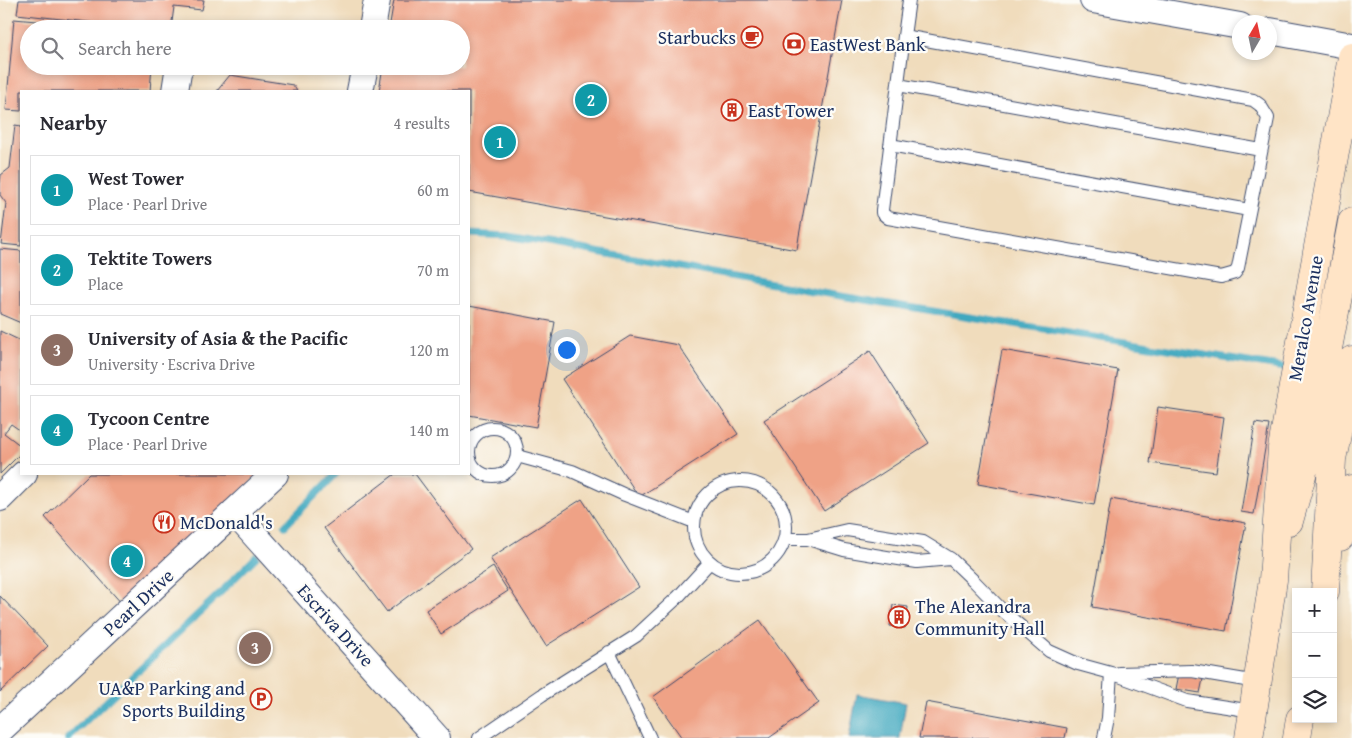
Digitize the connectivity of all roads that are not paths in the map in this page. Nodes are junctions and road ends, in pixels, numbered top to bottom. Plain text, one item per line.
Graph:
1 (377, 0) edge
2 (908, 0) edge
3 (1109, 1) edge
4 (374, 20) edge
5 (1232, 24) edge
6 (1277, 33) edge
7 (904, 36) junction
8 (1352, 46) edge
9 (1352, 57) edge
10 (178, 75) edge
11 (363, 75) edge
12 (898, 85) junction
13 (175, 90) edge
14 (360, 90) edge
15 (890, 145) junction
16 (1262, 150) junction
17 (1249, 210) junction
18 (1352, 222) edge
19 (1352, 360) edge
20 (517, 456) dead end
21 (1320, 457) junction
22 (23, 475) edge
23 (274, 475) edge
24 (1352, 489) edge
25 (0, 498) edge
26 (234, 512) junction
27 (694, 522) junction
28 (785, 539) junction
29 (808, 539) junction
30 (951, 559) junction
31 (710, 562) junction
32 (1273, 580) junction
33 (1325, 588) edge
34 (1326, 588) edge
35 (609, 652) junction
36 (1111, 673) junction
37 (1257, 682) junction
38 (1253, 711) junction
39 (1299, 723) edge
40 (0, 730) edge
41 (437, 738) edge
42 (479, 738) edge
43 (650, 738) edge
44 (1104, 738) edge
45 (1248, 738) edge
46 (1297, 738) edge

1 - 4 street
2 - 7 lane
3 - 5 street
6 - 8 street
7 - 12 lane
7 - 16 lane
9 - 32 main road, Meralco Avenue
10 - 13 street
11 - 14 street
12 - 15 lane
12 - 16 lane
15 - 17 lane
15 - 17 lane
16 - 17 lane
18 - 21 main road, Meralco Avenue
19 - 21 main road, Meralco Avenue
20 - 27 lane
21 - 32 main road, Meralco Avenue
21 - 33 main road, Meralco Avenue
22 - 25 street
23 - 26 street, Pearl Drive
24 - 34 main road, Meralco Avenue
26 - 40 street, Pearl Drive
26 - 41 street, Escriva Drive
27 - 28 lane
27 - 31 lane
28 - 29 lane
28 - 31 lane
29 - 30 lane
29 - 30 lane
30 - 36 lane
31 - 35 lane
32 - 37 main road, Meralco Avenue
35 - 42 lane
35 - 43 lane
36 - 37 lane
36 - 38 lane
36 - 44 lane
37 - 38 main road, Meralco Avenue
38 - 45 main road, Meralco Avenue
39 - 46 main road

